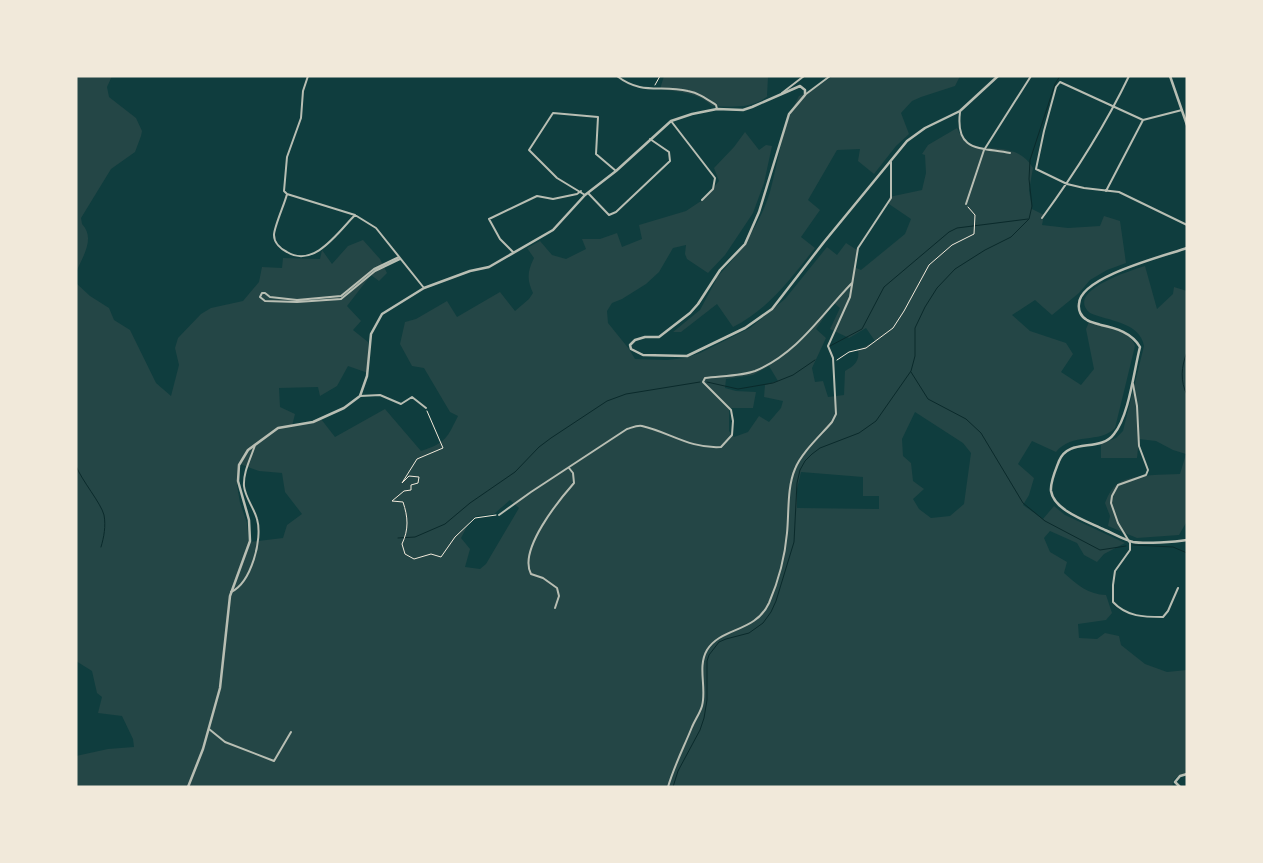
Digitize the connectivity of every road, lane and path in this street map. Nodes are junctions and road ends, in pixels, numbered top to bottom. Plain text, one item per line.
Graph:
1 (308, 76) edge
2 (616, 76) edge
3 (660, 76) edge
4 (804, 76) edge
5 (830, 76) edge
6 (998, 76) edge
7 (1031, 76) edge
8 (1170, 76) edge
9 (1128, 77) edge
10 (652, 90) junction
11 (782, 94) junction
12 (805, 95) junction
13 (1115, 107) junction
14 (718, 109) junction
15 (1182, 110) junction
16 (960, 111) junction
17 (1143, 120) junction
18 (671, 121) junction
19 (1187, 125) edge
20 (650, 138) junction
21 (984, 150) junction
22 (1010, 153) dead end
23 (891, 162) junction
24 (616, 170) junction
25 (1067, 184) junction
26 (581, 191) junction
27 (1106, 191) junction
28 (287, 194) junction
29 (587, 194) junction
30 (702, 200) dead end
31 (966, 204) joint
32 (355, 215) junction
33 (1042, 218) dead end
34 (1187, 225) edge
35 (1187, 248) edge
36 (513, 252) junction
37 (400, 258) junction
38 (852, 283) junction
39 (424, 288) junction
40 (833, 364) junction
41 (1133, 381) junction
42 (360, 396) junction
43 (426, 408) joint
44 (254, 445) junction
45 (569, 468) junction
46 (499, 515) joint
47 (1130, 540) junction
48 (1187, 540) edge
49 (1178, 588) dead end
50 (232, 592) junction
51 (555, 608) dead end
52 (209, 729) junction
53 (291, 732) dead end
54 (1187, 774) edge
55 (188, 787) edge
56 (668, 787) edge
57 (1180, 787) edge

1 - 28 street
2 - 10 street
3 - 10 path
4 - 11 street
5 - 12 street
6 - 16 street
7 - 21 street
8 - 15 street
9 - 13 street
10 - 14 street
11 - 12 street
11 - 14 street
12 - 23 street
13 - 17 street
13 - 25 street
13 - 25 street
14 - 18 street
15 - 17 street
15 - 19 street
16 - 21 street
16 - 23 street
17 - 27 street
18 - 20 street
18 - 30 street
20 - 24 street
20 - 29 street
21 - 22 street
21 - 31 street
23 - 38 street
24 - 26 street
24 - 29 street
25 - 27 street
25 - 33 street
26 - 29 street
26 - 36 street
27 - 34 street
28 - 32 street
28 - 32 street
29 - 36 street
31 - 40 path
32 - 37 street
35 - 41 street
36 - 39 street
37 - 37 street
37 - 39 street
38 - 40 street
38 - 45 street
39 - 42 street
40 - 56 street
41 - 47 street
41 - 47 street
42 - 43 street
42 - 44 street
43 - 46 path
44 - 50 street
44 - 50 street
45 - 46 street
45 - 51 street
47 - 48 street
47 - 49 street
50 - 52 street
52 - 53 street
52 - 55 street
54 - 57 street

